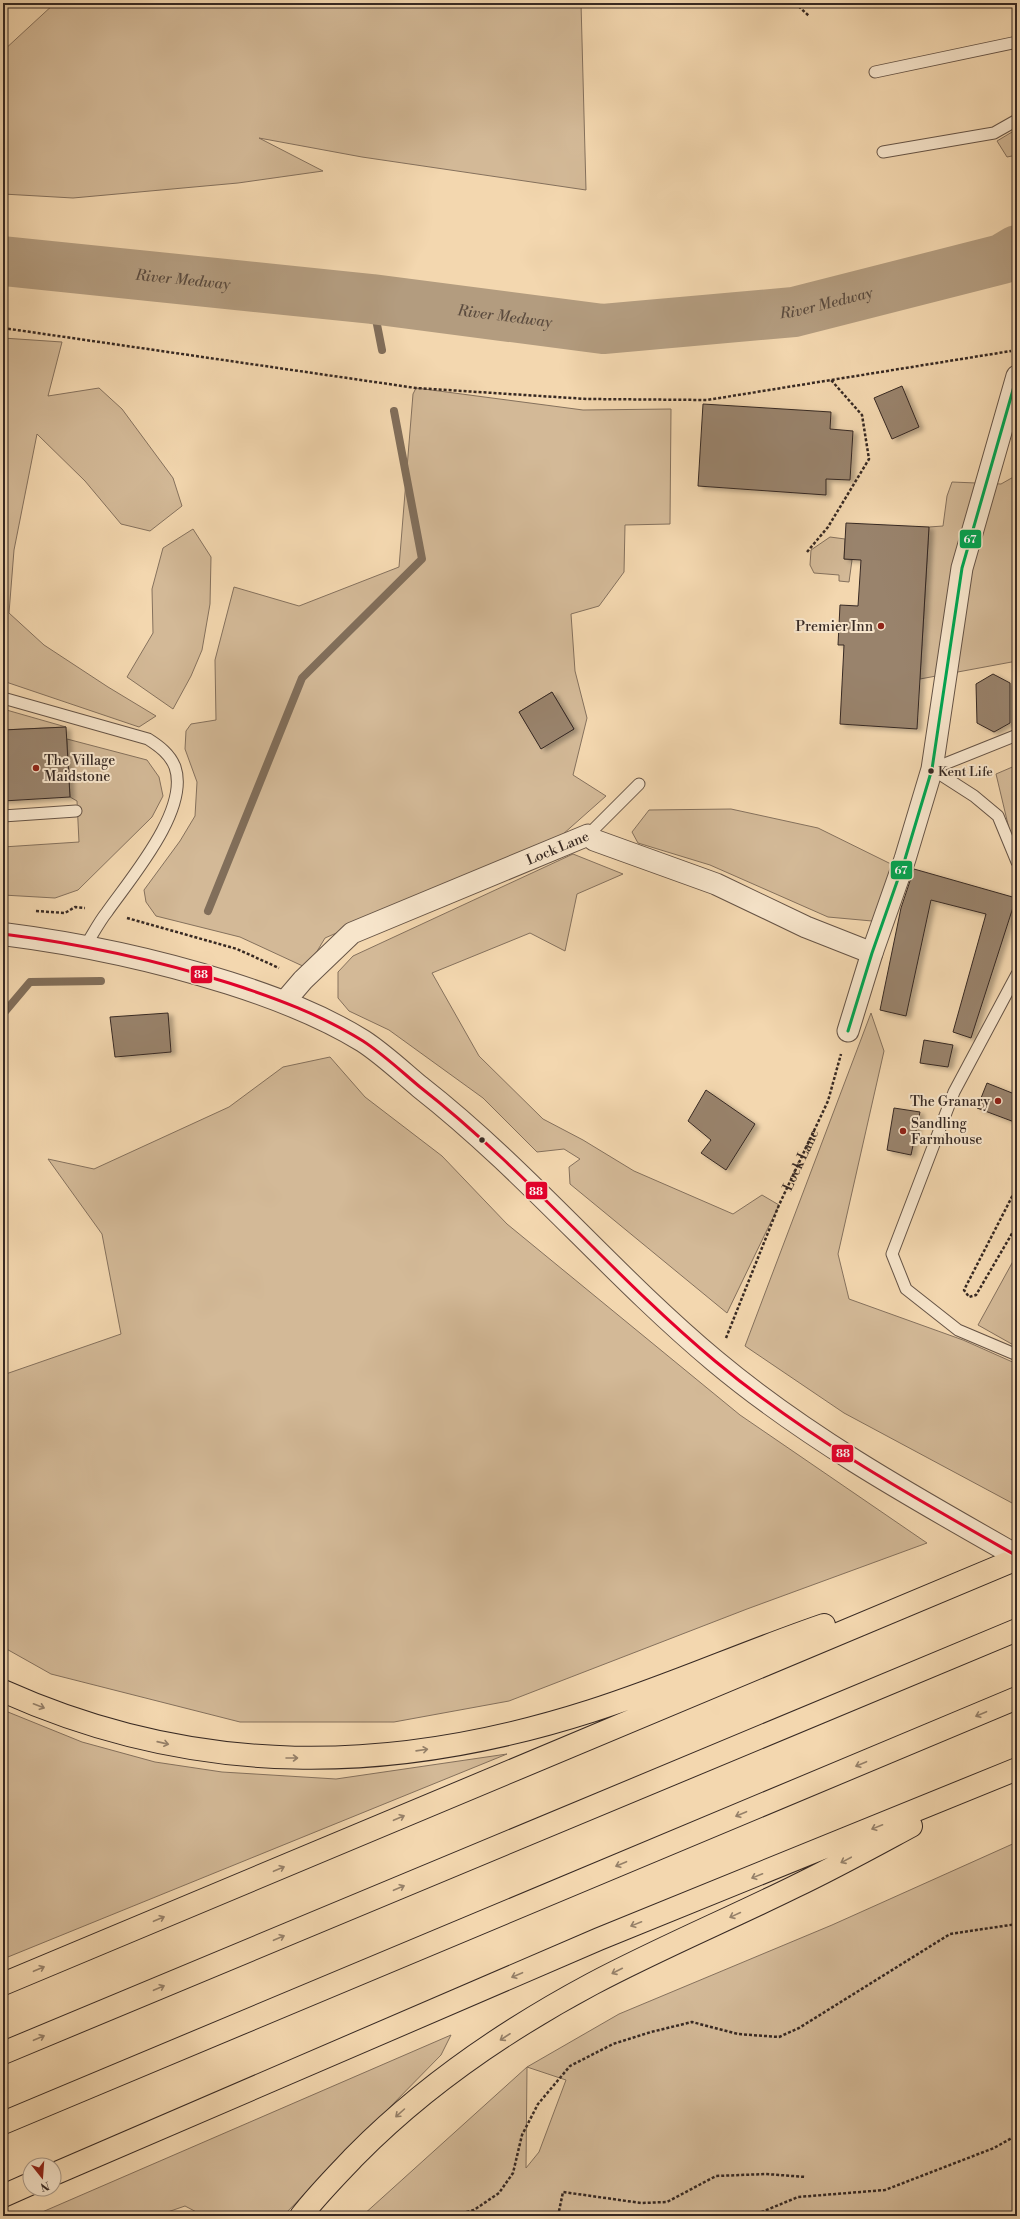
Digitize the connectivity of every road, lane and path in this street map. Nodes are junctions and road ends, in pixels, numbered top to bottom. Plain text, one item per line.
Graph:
1 (795, 3) edge
2 (809, 16) dead end
3 (1017, 42) edge
4 (875, 72) dead end
5 (1017, 120) edge
6 (883, 152) dead end
7 (3, 328) edge
8 (1017, 350) edge
9 (1017, 376) edge
10 (831, 380) junction
11 (807, 552) dead end
12 (3, 698) edge
13 (1017, 735) edge
14 (932, 769) junction
15 (639, 784) dead end
16 (76, 810) dead end
17 (3, 816) edge
18 (588, 835) junction
19 (1017, 862) edge
20 (30, 910) dead end
21 (107, 912) junction
22 (3, 934) edge
23 (86, 945) junction
24 (872, 953) junction
25 (1017, 974) edge
26 (304, 980) junction
27 (285, 1001) junction
28 (848, 1031) joint
29 (1017, 1187) edge
30 (1017, 1225) edge
31 (1017, 1355) edge
32 (717, 1362) junction
33 (1011, 1560) edge
34 (1017, 1630) edge
35 (3, 1691) edge
36 (1017, 1698) edge
37 (1017, 1770) edge
38 (1017, 1924) edge
39 (3, 1984) edge
40 (3, 2053) edge
41 (3, 2123) edge
42 (1017, 2135) edge
43 (62, 2171) edge
44 (806, 2177) dead end
45 (22, 2188) edge
46 (3, 2196) edge
47 (301, 2216) edge
48 (452, 2216) edge
49 (558, 2216) edge
50 (752, 2216) edge

1 - 2 path
3 - 4 lane
5 - 6 lane
7 - 10 path
8 - 10 path
9 - 14 street
10 - 11 path
12 - 21 lane
13 - 14 lane
14 - 19 lane
14 - 24 street
15 - 18 lane
16 - 17 lane
18 - 24 street, Lock Lane
18 - 26 street, Lock Lane
20 - 21 path
21 - 23 lane
21 - 26 path
22 - 23 street
23 - 27 street
24 - 28 street
25 - 31 lane
26 - 27 street, Lock Lane
27 - 32 street
28 - 32 path, Lock Lane
29 - 30 path
32 - 33 street
35 -> 33 highway
39 -> 33 highway
40 -> 34 highway
36 -> 41 highway
37 -> 43 highway
37 -> 47 highway
38 - 48 path
42 - 50 path
44 - 49 path
45 - 46 highway

